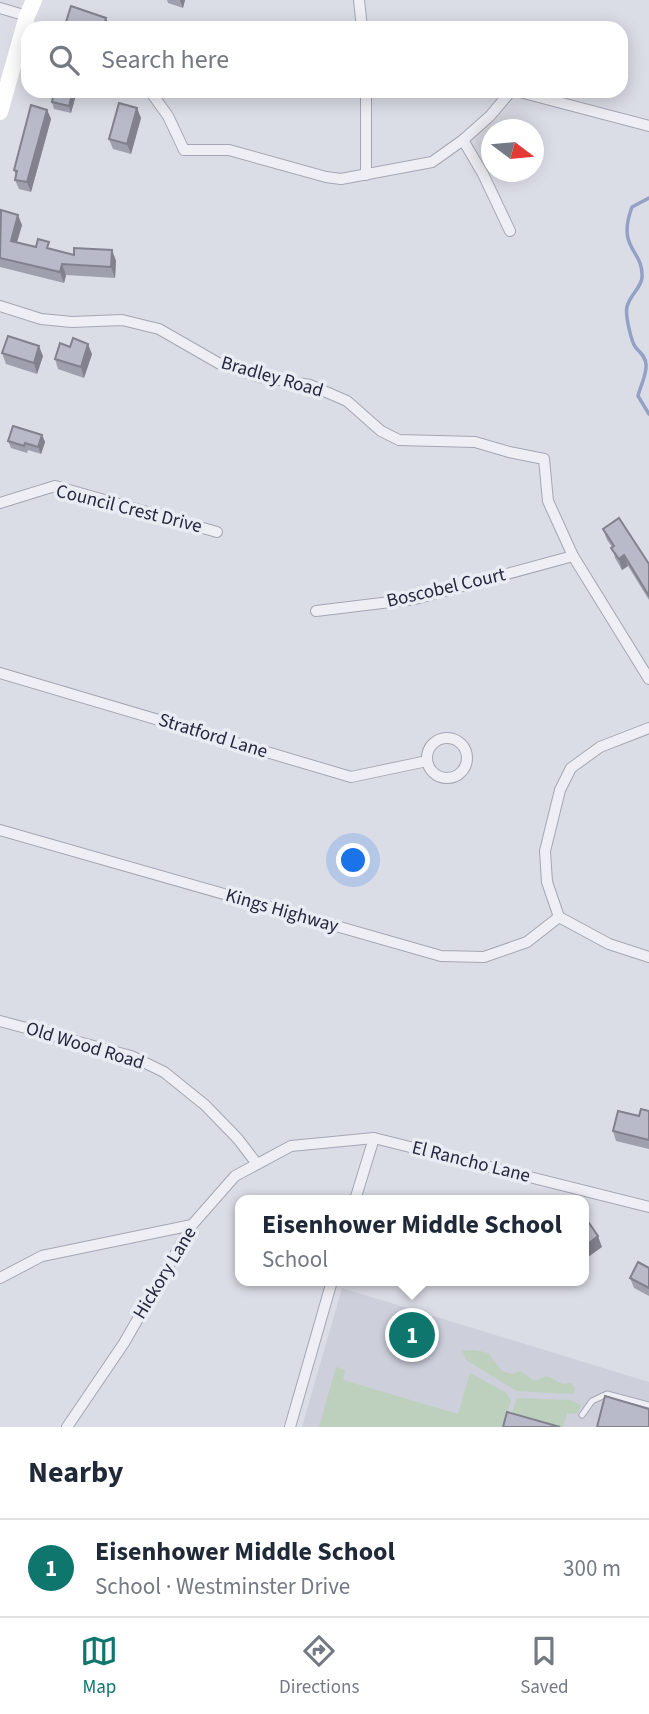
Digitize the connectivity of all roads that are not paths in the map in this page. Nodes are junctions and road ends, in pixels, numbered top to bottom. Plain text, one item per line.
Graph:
1 (34, 0) edge
2 (359, 0) edge
3 (0, 8) edge
4 (27, 16) junction
5 (26, 21) edge
6 (361, 21) edge
7 (21, 54) edge
8 (155, 98) edge
9 (366, 98) edge
10 (507, 98) edge
11 (540, 98) edge
12 (0, 112) edge
13 (649, 127) edge
14 (463, 140) junction
15 (366, 175) junction
16 (510, 231) dead end
17 (0, 306) edge
18 (0, 503) edge
19 (217, 532) dead end
20 (573, 556) junction
21 (316, 611) dead end
22 (0, 673) edge
23 (649, 679) edge
24 (649, 728) edge
25 (427, 761) dead end
26 (0, 830) edge
27 (559, 918) junction
28 (649, 957) edge
29 (0, 1021) edge
30 (374, 1139) junction
31 (257, 1164) junction
32 (357, 1195) edge
33 (649, 1207) edge
34 (192, 1225) junction
35 (0, 1278) edge
36 (331, 1286) edge
37 (649, 1405) edge
38 (582, 1416) dead end
39 (66, 1427) edge
40 (290, 1427) edge

1 - 4 street
2 - 6 street
3 - 4 street
4 - 5 street
7 - 12 street
8 - 15 street
9 - 15 street
10 - 14 street
11 - 13 street
14 - 15 street
14 - 16 street
17 - 20 street, Bradley Road
18 - 19 street, Council Crest Drive
20 - 21 street, Boscobel Court
20 - 23 street, Bradley Road
22 - 25 street, Stratford Lane
24 - 27 street
26 - 27 street, Kings Highway
27 - 28 street
29 - 31 street, Old Wood Road
30 - 31 street, Hickory Lane
30 - 32 street
30 - 33 street, El Rancho Lane
31 - 34 street, Hickory Lane
34 - 35 street
34 - 39 street, Hickory Lane
36 - 40 street
37 - 38 lane

